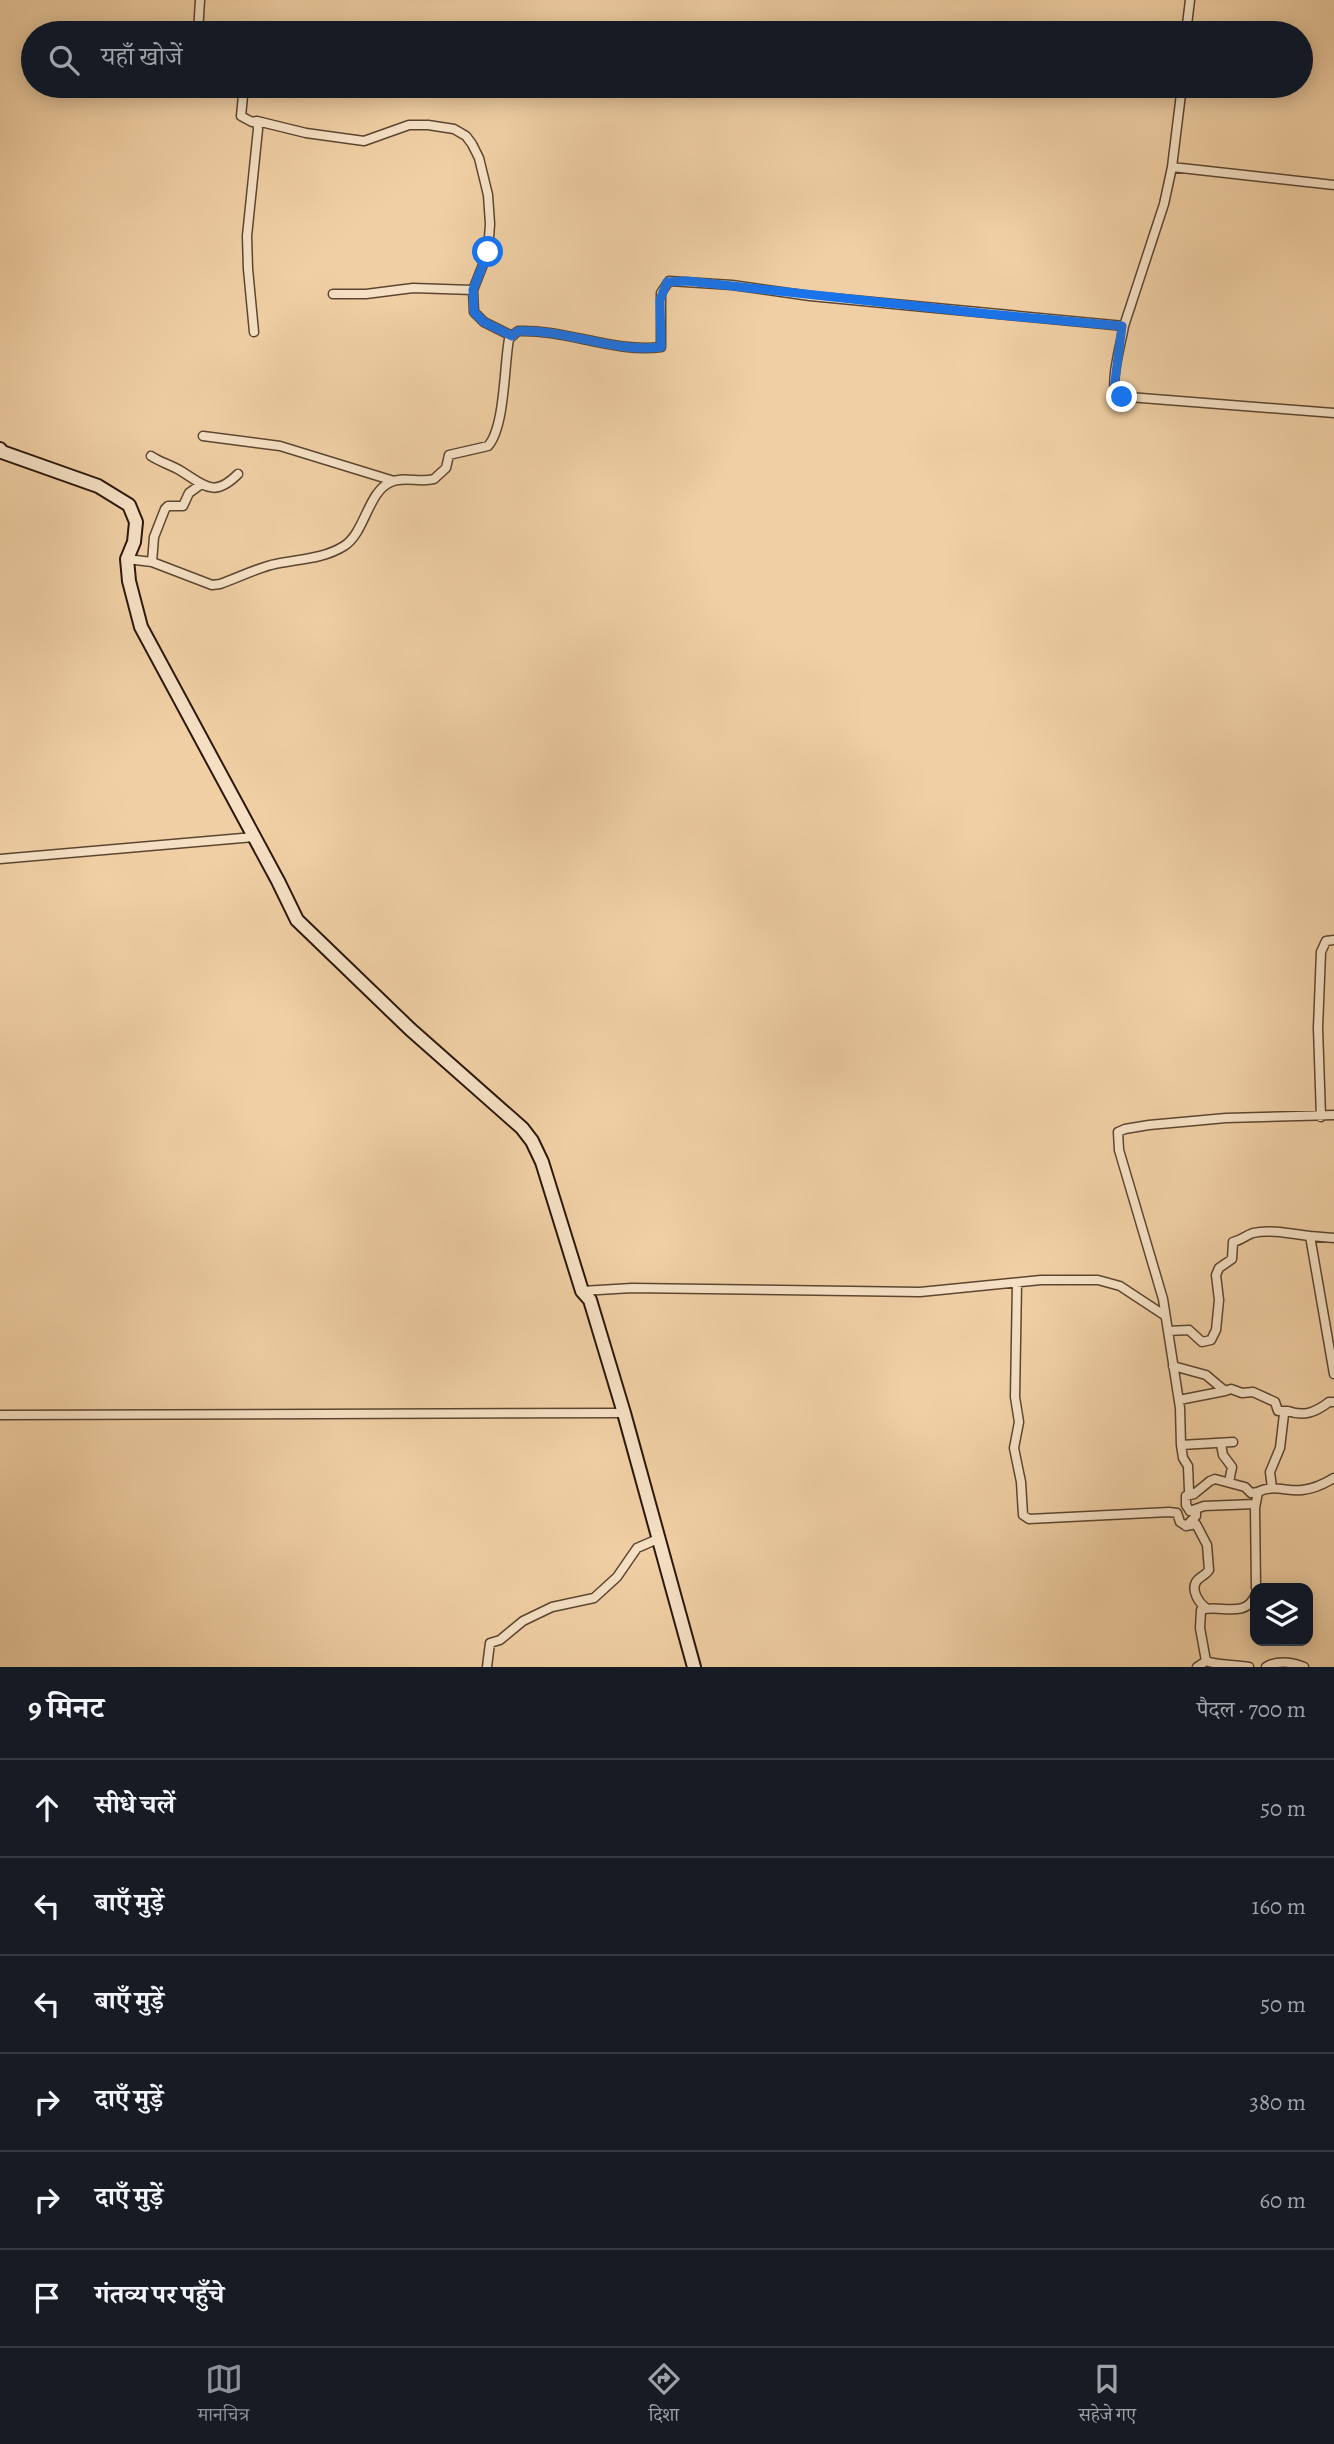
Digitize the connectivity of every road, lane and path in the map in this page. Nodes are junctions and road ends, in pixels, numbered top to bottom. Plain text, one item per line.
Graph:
1 (200, 0) edge
2 (1190, 0) edge
3 (199, 21) edge
4 (1187, 21) edge
5 (243, 98) edge
6 (1181, 98) edge
7 (257, 121) junction
8 (1172, 167) junction
9 (1334, 185) edge
10 (473, 290) junction
11 (332, 294) dead end
12 (1124, 326) junction
13 (254, 332) dead end
14 (512, 336) junction
15 (1334, 413) edge
16 (203, 436) dead end
17 (0, 449) edge
18 (151, 456) dead end
19 (238, 474) dead end
20 (394, 481) junction
21 (200, 485) junction
22 (127, 559) junction
23 (152, 562) junction
24 (254, 838) junction
25 (0, 859) edge
26 (1334, 940) edge
27 (1334, 1115) edge
28 (1321, 1117) junction
29 (1310, 1236) junction
30 (1334, 1238) edge
31 (1017, 1283) junction
32 (582, 1291) junction
33 (1163, 1307) junction
34 (1168, 1331) junction
35 (1173, 1366) junction
36 (1334, 1374) edge
37 (1225, 1391) junction
38 (1179, 1400) junction
39 (1332, 1402) edge
40 (1288, 1411) junction
41 (624, 1413) junction
42 (0, 1415) edge
43 (1233, 1442) dead end
44 (1221, 1444) junction
45 (1181, 1445) junction
46 (1334, 1478) edge
47 (1229, 1482) junction
48 (1272, 1488) junction
49 (1258, 1492) junction
50 (1194, 1494) junction
51 (1255, 1504) junction
52 (1190, 1511) junction
53 (1186, 1526) junction
54 (660, 1538) junction
55 (1256, 1583) edge
56 (1250, 1604) edge
57 (1206, 1608) junction
58 (1206, 1661) junction
59 (1297, 1665) edge
60 (487, 1667) edge
61 (694, 1667) edge
62 (1197, 1667) edge
63 (1249, 1667) edge
64 (1266, 1667) edge
65 (1304, 1667) edge

1 - 3 street
2 - 4 street
5 - 7 street
6 - 8 street
7 - 10 street
7 - 13 street
8 - 9 street
8 - 12 street
10 - 11 street
10 - 14 street
12 - 14 street
12 - 15 street
14 - 20 street
16 - 20 street
17 - 22 street
18 - 21 street
19 - 21 street
20 - 23 street
21 - 23 street
22 - 23 street
22 - 24 street
24 - 25 street
24 - 32 street
26 - 28 street
27 - 28 street
28 - 33 street
29 - 30 street
29 - 34 street
29 - 36 street
31 - 32 street
31 - 33 street
31 - 53 street
32 - 41 street
33 - 34 street
34 - 35 street
35 - 37 street
35 - 38 street
37 - 38 street
37 - 40 street
38 - 45 street
39 - 40 street
40 - 48 street
41 - 42 street
41 - 54 street
43 - 44 street
44 - 45 street
44 - 47 street
45 - 50 street
46 - 48 street
47 - 49 street
47 - 50 street
48 - 49 street
49 - 51 street
50 - 52 street
51 - 52 street
51 - 55 street
52 - 53 street
53 - 57 street
54 - 60 street
54 - 61 street
56 - 57 street
57 - 58 street
58 - 62 street
58 - 63 street
59 - 64 street
59 - 65 street

